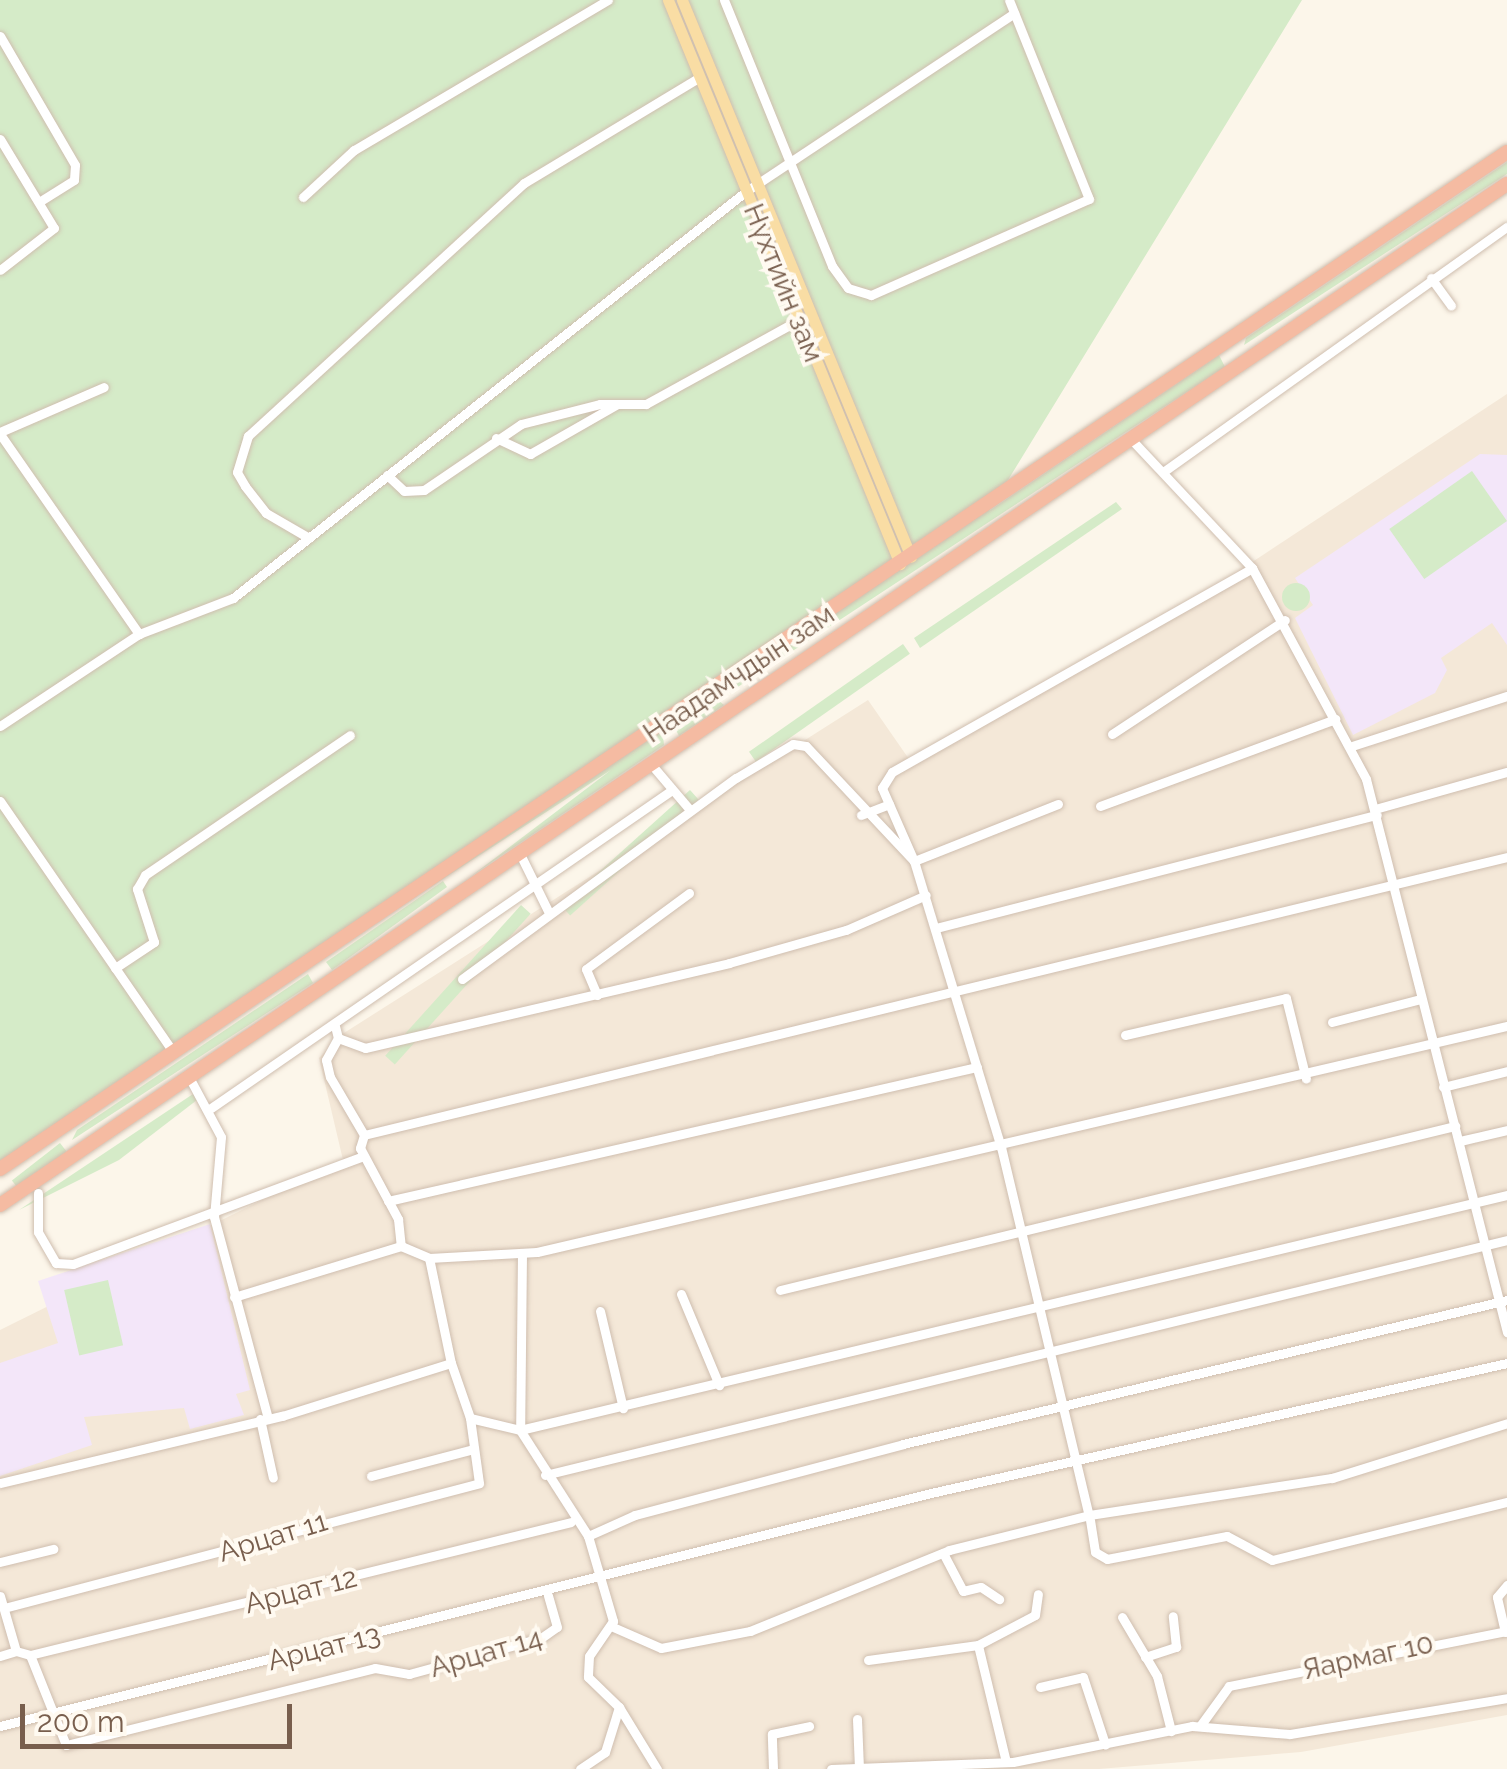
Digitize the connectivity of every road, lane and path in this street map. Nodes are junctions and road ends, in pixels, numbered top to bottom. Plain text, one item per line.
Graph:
1 (608, 0) edge
2 (668, 0) edge
3 (682, 0) edge
4 (724, 0) edge
5 (1009, 0) edge
6 (1014, 14) junction
7 (0, 36) edge
8 (700, 77) junction
9 (0, 138) edge
10 (1507, 152) edge
11 (792, 165) junction
12 (1507, 184) edge
13 (752, 189) junction
14 (302, 197) dead end
15 (40, 200) junction
16 (1507, 227) edge
17 (0, 270) edge
18 (1431, 278) junction
19 (1451, 306) dead end
20 (799, 320) junction
21 (1228, 341) junction
22 (1244, 362) junction
23 (104, 388) dead end
24 (619, 403) junction
25 (0, 433) edge
26 (496, 438) junction
27 (1130, 438) junction
28 (1162, 472) junction
29 (387, 475) junction
30 (309, 538) junction
31 (906, 561) junction
32 (1252, 568) junction
33 (832, 611) junction
34 (1285, 620) junction
35 (847, 630) junction
36 (139, 634) junction
37 (722, 685) junction
38 (1507, 696) edge
39 (738, 705) junction
40 (1334, 719) junction
41 (0, 726) edge
42 (658, 727) junction
43 (1112, 734) dead end
44 (350, 735) dead end
45 (1352, 746) junction
46 (674, 749) junction
47 (652, 764) junction
48 (1507, 772) edge
49 (672, 790) junction
50 (0, 801) edge
51 (889, 804) junction
52 (1058, 804) dead end
53 (1100, 806) dead end
54 (690, 810) junction
55 (1376, 812) junction
56 (861, 815) junction
57 (518, 852) junction
58 (1507, 857) edge
59 (914, 861) junction
60 (448, 871) junction
61 (538, 878) junction
62 (1393, 887) junction
63 (462, 890) junction
64 (689, 892) dead end
65 (926, 895) junction
66 (548, 912) junction
67 (936, 928) junction
68 (115, 968) junction
69 (462, 979) dead end
70 (959, 991) junction
71 (596, 995) junction
72 (1420, 998) junction
73 (1332, 1022) dead end
74 (334, 1026) junction
75 (1507, 1026) edge
76 (1124, 1035) dead end
77 (338, 1038) junction
78 (1432, 1046) junction
79 (175, 1055) junction
80 (978, 1067) junction
81 (1507, 1071) edge
82 (189, 1076) junction
83 (1306, 1079) junction
84 (1443, 1087) junction
85 (211, 1108) junction
86 (1455, 1126) junction
87 (62, 1128) junction
88 (1507, 1130) edge
89 (364, 1135) junction
90 (1460, 1141) junction
91 (1001, 1147) junction
92 (80, 1151) junction
93 (364, 1156) junction
94 (0, 1172) edge
95 (38, 1193) dead end
96 (1507, 1196) edge
97 (6, 1200) edge
98 (388, 1201) junction
99 (1474, 1204) junction
100 (214, 1217) junction
101 (1020, 1228) junction
102 (1507, 1240) edge
103 (1484, 1245) junction
104 (401, 1246) junction
105 (522, 1253) junction
106 (429, 1258) junction
107 (780, 1290) dead end
108 (681, 1294) dead end
109 (234, 1297) junction
110 (1503, 1301) edge
111 (1040, 1308) junction
112 (600, 1311) dead end
113 (1507, 1332) edge
114 (1052, 1348) junction
115 (1507, 1362) edge
116 (451, 1363) junction
117 (719, 1385) junction
118 (1064, 1407) junction
119 (623, 1408) junction
120 (264, 1417) junction
121 (470, 1418) junction
122 (1507, 1423) edge
123 (520, 1430) junction
124 (474, 1450) junction
125 (1074, 1460) junction
126 (545, 1475) junction
127 (371, 1476) dead end
128 (273, 1478) dead end
129 (0, 1483) edge
130 (1507, 1502) edge
131 (1089, 1517) junction
132 (571, 1522) junction
133 (588, 1536) junction
134 (54, 1549) dead end
135 (943, 1553) junction
136 (0, 1562) edge
137 (598, 1580) junction
138 (1507, 1585) edge
139 (1038, 1594) dead end
140 (548, 1595) junction
141 (0, 1596) edge
142 (999, 1599) dead end
143 (4, 1608) junction
144 (1122, 1616) dead end
145 (1173, 1616) dead end
146 (613, 1626) junction
147 (1506, 1632) edge
148 (978, 1644) junction
149 (16, 1651) junction
150 (30, 1655) junction
151 (0, 1656) edge
152 (1145, 1657) junction
153 (868, 1660) dead end
154 (1040, 1686) dead end
155 (1507, 1698) edge
156 (619, 1706) junction
157 (49, 1714) junction
158 (857, 1719) dead end
159 (0, 1726) edge
160 (810, 1726) dead end
161 (1200, 1726) junction
162 (1172, 1731) junction
163 (1105, 1744) junction
164 (1006, 1762) junction
165 (859, 1768) edge
166 (580, 1769) edge
167 (657, 1769) edge
168 (773, 1769) edge
169 (831, 1769) edge

1 - 14 street
2 - 8 main road, Нүхтийн зам
3 - 13 main road, Нүхтийн зам
4 - 11 street
5 - 6 street
6 - 11 street
6 - 11 street
7 - 15 street
8 - 13 main road, Нүхтийн зам
8 - 30 street
9 - 15 street
10 - 21 highway, Наадамчдын зам
11 - 13 street
12 - 22 highway, Наадамчдын зам
13 - 20 main road, Нүхтийн зам
13 - 29 street
13 - 31 main road, Нүхтийн зам
15 - 17 street
16 - 18 street
18 - 19 street
18 - 28 street
20 - 24 street
20 - 31 main road, Нүхтийн зам
21 - 22 highway
21 - 31 highway, Наадамчдын зам
22 - 27 highway, Наадамчдын зам
23 - 25 street
24 - 26 street
24 - 26 street
25 - 36 street
26 - 29 street
27 - 28 street
27 - 35 highway, Наадамчдын зам
28 - 32 street
29 - 30 street
30 - 36 street
31 - 33 highway, Наадамчдын зам
32 - 34 street
32 - 51 street
33 - 35 highway
33 - 37 highway, Наадамчдын зам
34 - 40 street
34 - 43 street
35 - 39 highway, Наадамчдын зам
36 - 41 street
37 - 39 highway
37 - 42 highway, Наадамчдын зам
38 - 45 street
39 - 46 highway, Наадамчдын зам
40 - 45 street
40 - 53 street
42 - 46 highway
42 - 60 highway, Наадамчдын зам
44 - 68 street
45 - 55 street
46 - 47 highway, Наадамчдын зам
47 - 49 street
47 - 57 highway, Наадамчдын зам
48 - 55 street
49 - 54 street
49 - 61 street
50 - 68 street
51 - 56 street
51 - 59 street
52 - 59 street
54 - 56 street
54 - 66 street
55 - 62 street
55 - 67 street
56 - 59 street
57 - 61 street
57 - 63 highway, Наадамчдын зам
58 - 62 street
59 - 65 street
60 - 63 highway
60 - 79 highway, Наадамчдын зам
61 - 66 street
61 - 74 street
62 - 70 street
62 - 72 street
63 - 82 highway, Наадамчдын зам
64 - 71 street
65 - 67 street
65 - 71 street
66 - 69 street
67 - 70 street
68 - 79 street
70 - 80 street
70 - 89 street
71 - 77 street
72 - 73 street
72 - 78 street
74 - 77 street
74 - 85 street
75 - 78 street
76 - 83 street
77 - 89 street
78 - 83 street
78 - 84 street
79 - 87 highway, Наадамчдын зам
80 - 91 street
80 - 98 street
81 - 84 street
82 - 85 street
82 - 92 highway, Наадамчдын зам
83 - 91 street
84 - 86 street
85 - 100 street
86 - 90 street
86 - 101 street
87 - 92 highway
87 - 94 highway, Наадамчдын зам
88 - 90 street
89 - 93 street
90 - 99 street
91 - 101 street
91 - 105 street
92 - 97 highway, Наадамчдын зам
93 - 98 street
93 - 100 street
94 - 97 highway
95 - 100 street
96 - 99 street
98 - 104 street
99 - 103 street
99 - 111 street
100 - 109 street
101 - 107 street
101 - 111 street
102 - 103 street
103 - 110 street
103 - 114 street
104 - 106 street
104 - 109 street
105 - 106 street
105 - 123 street
106 - 116 street, Арцат 11
108 - 117 street
109 - 120 street
110 - 113 street
110 - 118 street
111 - 114 street
111 - 117 street
112 - 119 street
114 - 118 street
114 - 126 street
115 - 125 street, Арцат 13
116 - 120 street
116 - 121 street, Арцат 11
117 - 119 street
118 - 125 street
118 - 133 street
119 - 123 street
120 - 128 street
120 - 129 street
121 - 123 street
121 - 124 street, Арцат 11
122 - 131 street
123 - 126 street
124 - 127 street
124 - 143 street, Арцат 11
125 - 131 street
125 - 137 street, Арцат 13
126 - 132 street
130 - 131 street
131 - 135 street
132 - 133 street
132 - 150 street, Арцат 12
133 - 137 street
134 - 136 street
135 - 142 street
135 - 146 street
137 - 140 street, Арцат 13
137 - 146 street
138 - 147 street
139 - 148 street
140 - 157 street, Арцат 13
140 - 157 street, Арцат 14
141 - 143 street
143 - 149 street
144 - 152 street
145 - 152 street
146 - 156 street
147 - 161 street, Яармаг 10
148 - 153 street
148 - 164 street
149 - 150 street
149 - 151 street
150 - 157 street
152 - 162 street
154 - 163 street
155 - 161 street
156 - 166 street
156 - 167 street
157 - 159 street, Арцат 13
158 - 165 street
160 - 168 street
161 - 162 street
162 - 163 street
163 - 164 street
164 - 165 street
165 - 169 street

